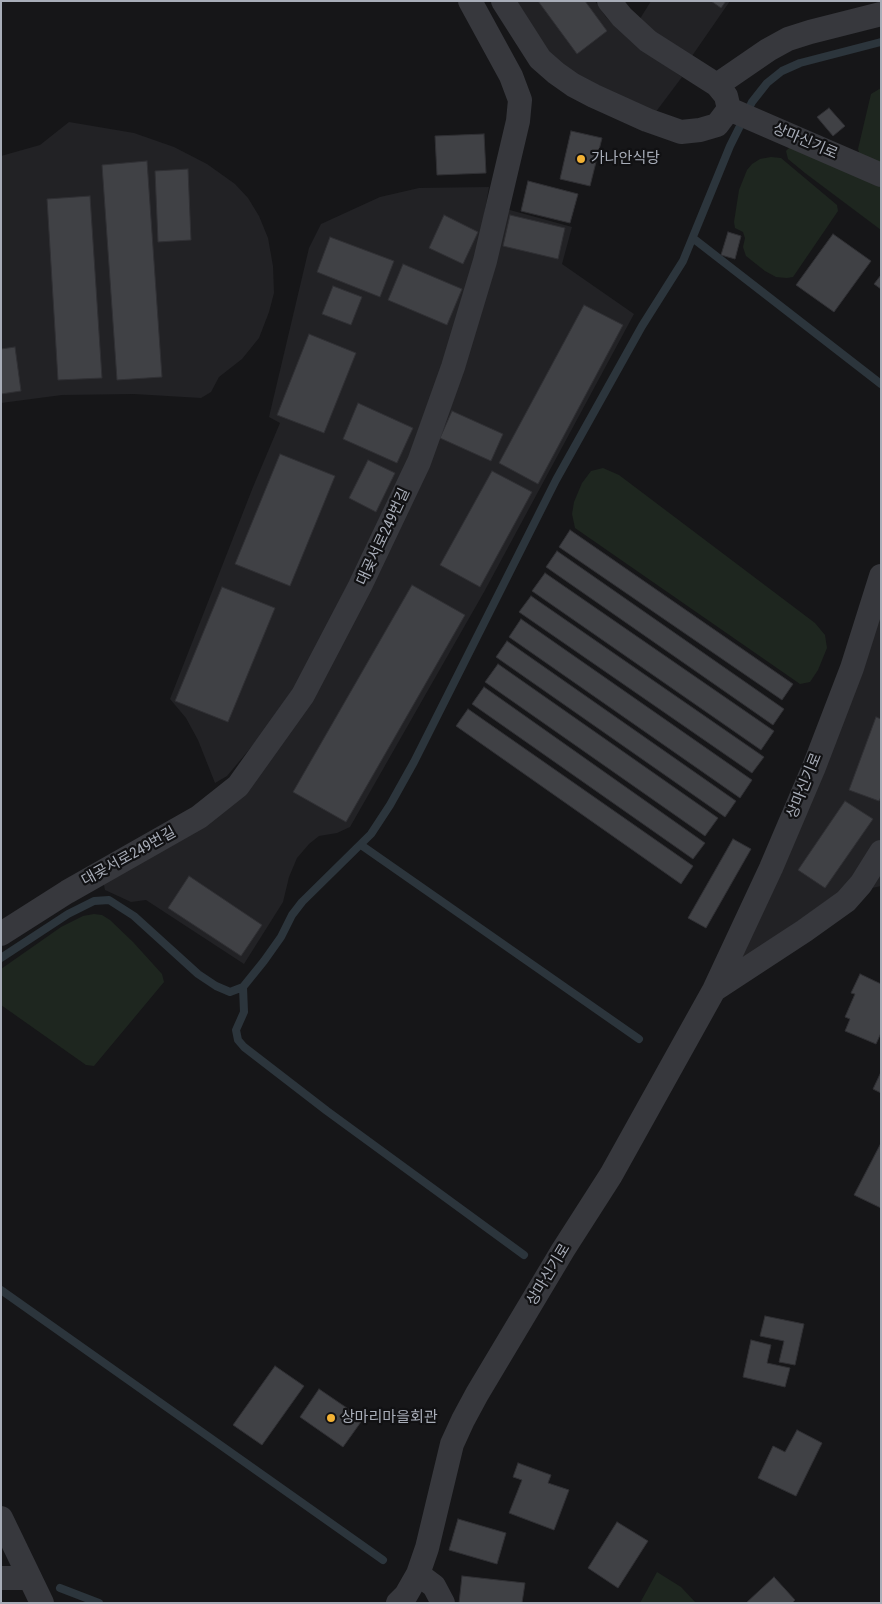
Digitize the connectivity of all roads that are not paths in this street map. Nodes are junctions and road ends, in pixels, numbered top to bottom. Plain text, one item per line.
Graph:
1 (470, 1) edge
2 (503, 1) edge
3 (609, 1) edge
4 (881, 14) edge
5 (717, 85) junction
6 (733, 111) junction
7 (881, 175) edge
8 (881, 576) edge
9 (881, 852) edge
10 (1, 934) edge
11 (714, 990) junction
12 (1, 1518) edge
13 (418, 1574) junction
14 (1, 1578) edge
15 (30, 1578) junction
16 (42, 1603) edge
17 (398, 1603) edge
18 (443, 1603) edge

1 - 10 street, 대곶서로249번길
2 - 6 street
3 - 5 street
4 - 5 street
5 - 6 street
6 - 7 street, 상마신기로
8 - 11 street, 상마신기로
9 - 11 street, 상마신기로
11 - 13 street, 상마신기로
12 - 15 street
13 - 17 street, 상마신기로
13 - 18 street
14 - 15 street
15 - 16 street

